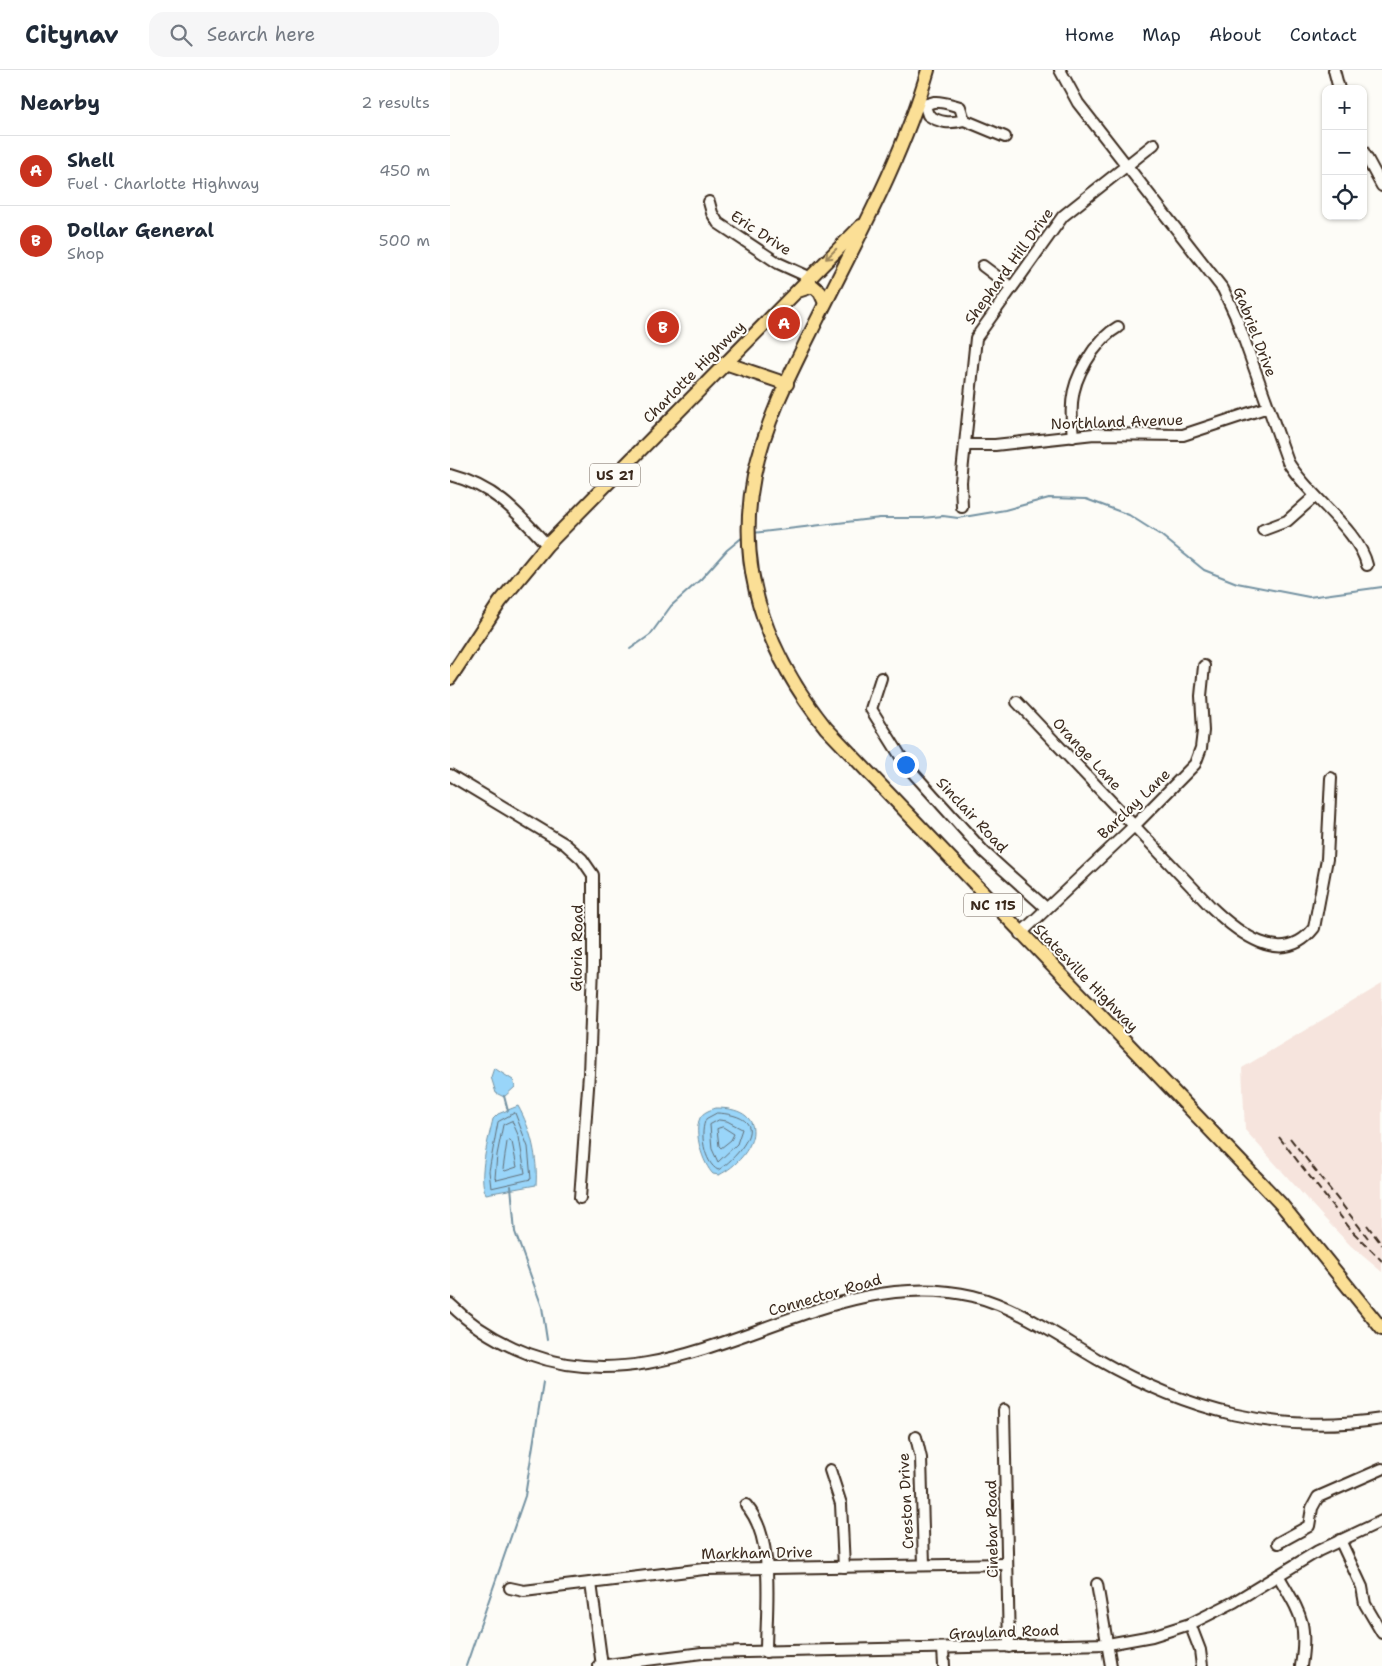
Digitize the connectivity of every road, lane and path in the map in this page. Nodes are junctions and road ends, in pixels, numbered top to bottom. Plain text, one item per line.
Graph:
1 (928, 70) edge
2 (1060, 70) edge
3 (1334, 70) edge
4 (1339, 85) edge
5 (921, 105) junction
6 (964, 120) junction
7 (1005, 137) dead end
8 (1154, 144) dead end
9 (1367, 158) edge
10 (1126, 166) junction
11 (1382, 186) edge
12 (709, 202) dead end
13 (865, 223) junction
14 (983, 266) dead end
15 (811, 275) junction
16 (837, 279) junction
17 (1011, 287) junction
18 (797, 290) junction
19 (825, 303) junction
20 (1118, 328) dead end
21 (725, 364) junction
22 (787, 384) junction
23 (1268, 408) junction
24 (1073, 436) junction
25 (965, 445) junction
26 (450, 475) edge
27 (1314, 497) junction
28 (962, 507) dead end
29 (1263, 530) dead end
30 (547, 544) junction
31 (1367, 565) dead end
32 (1204, 666) dead end
33 (450, 678) edge
34 (881, 678) dead end
35 (1017, 702) dead end
36 (450, 775) edge
37 (1331, 778) dead end
38 (1134, 826) junction
39 (1046, 908) junction
40 (1020, 934) junction
41 (580, 1198) dead end
42 (450, 1304) edge
43 (1382, 1329) edge
44 (1004, 1410) dead end
45 (1382, 1419) edge
46 (916, 1437) dead end
47 (1382, 1469) edge
48 (830, 1470) dead end
49 (746, 1505) dead end
50 (1382, 1521) edge
51 (1340, 1540) junction
52 (1278, 1543) dead end
53 (1007, 1564) junction
54 (924, 1565) junction
55 (844, 1567) junction
56 (766, 1568) junction
57 (1278, 1575) junction
58 (591, 1583) junction
59 (1097, 1584) dead end
60 (510, 1588) dead end
61 (1190, 1624) junction
62 (1382, 1633) edge
63 (1108, 1644) junction
64 (1009, 1647) junction
65 (943, 1649) junction
66 (766, 1652) junction
67 (600, 1666) edge
68 (944, 1666) edge
69 (1111, 1666) edge
70 (1202, 1666) edge
71 (1301, 1666) edge

1 - 5 main road, Charlotte Highway / US 21
2 - 10 street, Gabriel Drive
3 - 4 street
5 - 6 street
5 - 6 street
5 - 13 main road, Charlotte Highway / US 21
6 - 7 street
8 - 10 street, Shephard Hill Drive
9 - 11 street
10 - 17 street, Shephard Hill Drive
10 - 23 street, Gabriel Drive
12 - 15 street, Eric Drive
13 -> 15 main road, Charlotte Highway / US 21
13 - 16 main road, Statesville Highway / NC 115
14 - 17 street
15 - 16 main road
15 - 18 main road, Charlotte Highway / US 21
16 - 18 main road
16 - 19 main road, Statesville Highway / NC 115
17 - 25 street, Shephard Hill Drive
18 - 19 main road
18 - 21 main road, Charlotte Highway / US 21
19 - 22 main road, Statesville Highway / NC 115
20 - 24 street
21 - 22 main road
21 - 30 main road, Charlotte Highway / US 21
22 - 40 main road, Statesville Highway / NC 115
23 - 24 street, Northland Avenue
23 - 27 street, Gabriel Drive
24 - 25 street, Northland Avenue
25 - 28 street, Shephard Hill Drive
26 - 30 street
27 - 29 street
27 - 31 street, Gabriel Drive
30 - 33 main road, Charlotte Highway / US 21
32 - 38 street, Barclay Lane
34 - 39 street, Sinclair Road
35 - 38 street, Orange Lane
36 - 41 street, Gloria Road
37 - 38 street, Orange Lane
38 - 39 street, Barclay Lane
39 - 40 street, Barclay Lane
40 - 43 main road, Statesville Highway / NC 115
42 - 45 street, Connector Road
44 - 53 street, Cinebar Road
46 - 54 street, Creston Drive
47 - 52 street
48 - 55 street
49 - 56 street
50 - 51 street, Grayland Road
51 - 57 street, Grayland Road
51 - 62 street
53 - 54 street, Markham Drive
53 - 64 street, Cinebar Road
54 - 55 street, Markham Drive
55 - 56 street, Markham Drive
56 - 58 street, Markham Drive
56 - 66 street
57 - 61 street, Grayland Road
57 - 71 street
58 - 60 street, Markham Drive
58 - 67 street
59 - 63 street
61 - 63 street, Grayland Road
61 - 70 street
63 - 64 street, Grayland Road
63 - 69 street
64 - 65 street, Grayland Road
65 - 66 street, Grayland Road
65 - 68 street
66 - 67 street, Grayland Road

